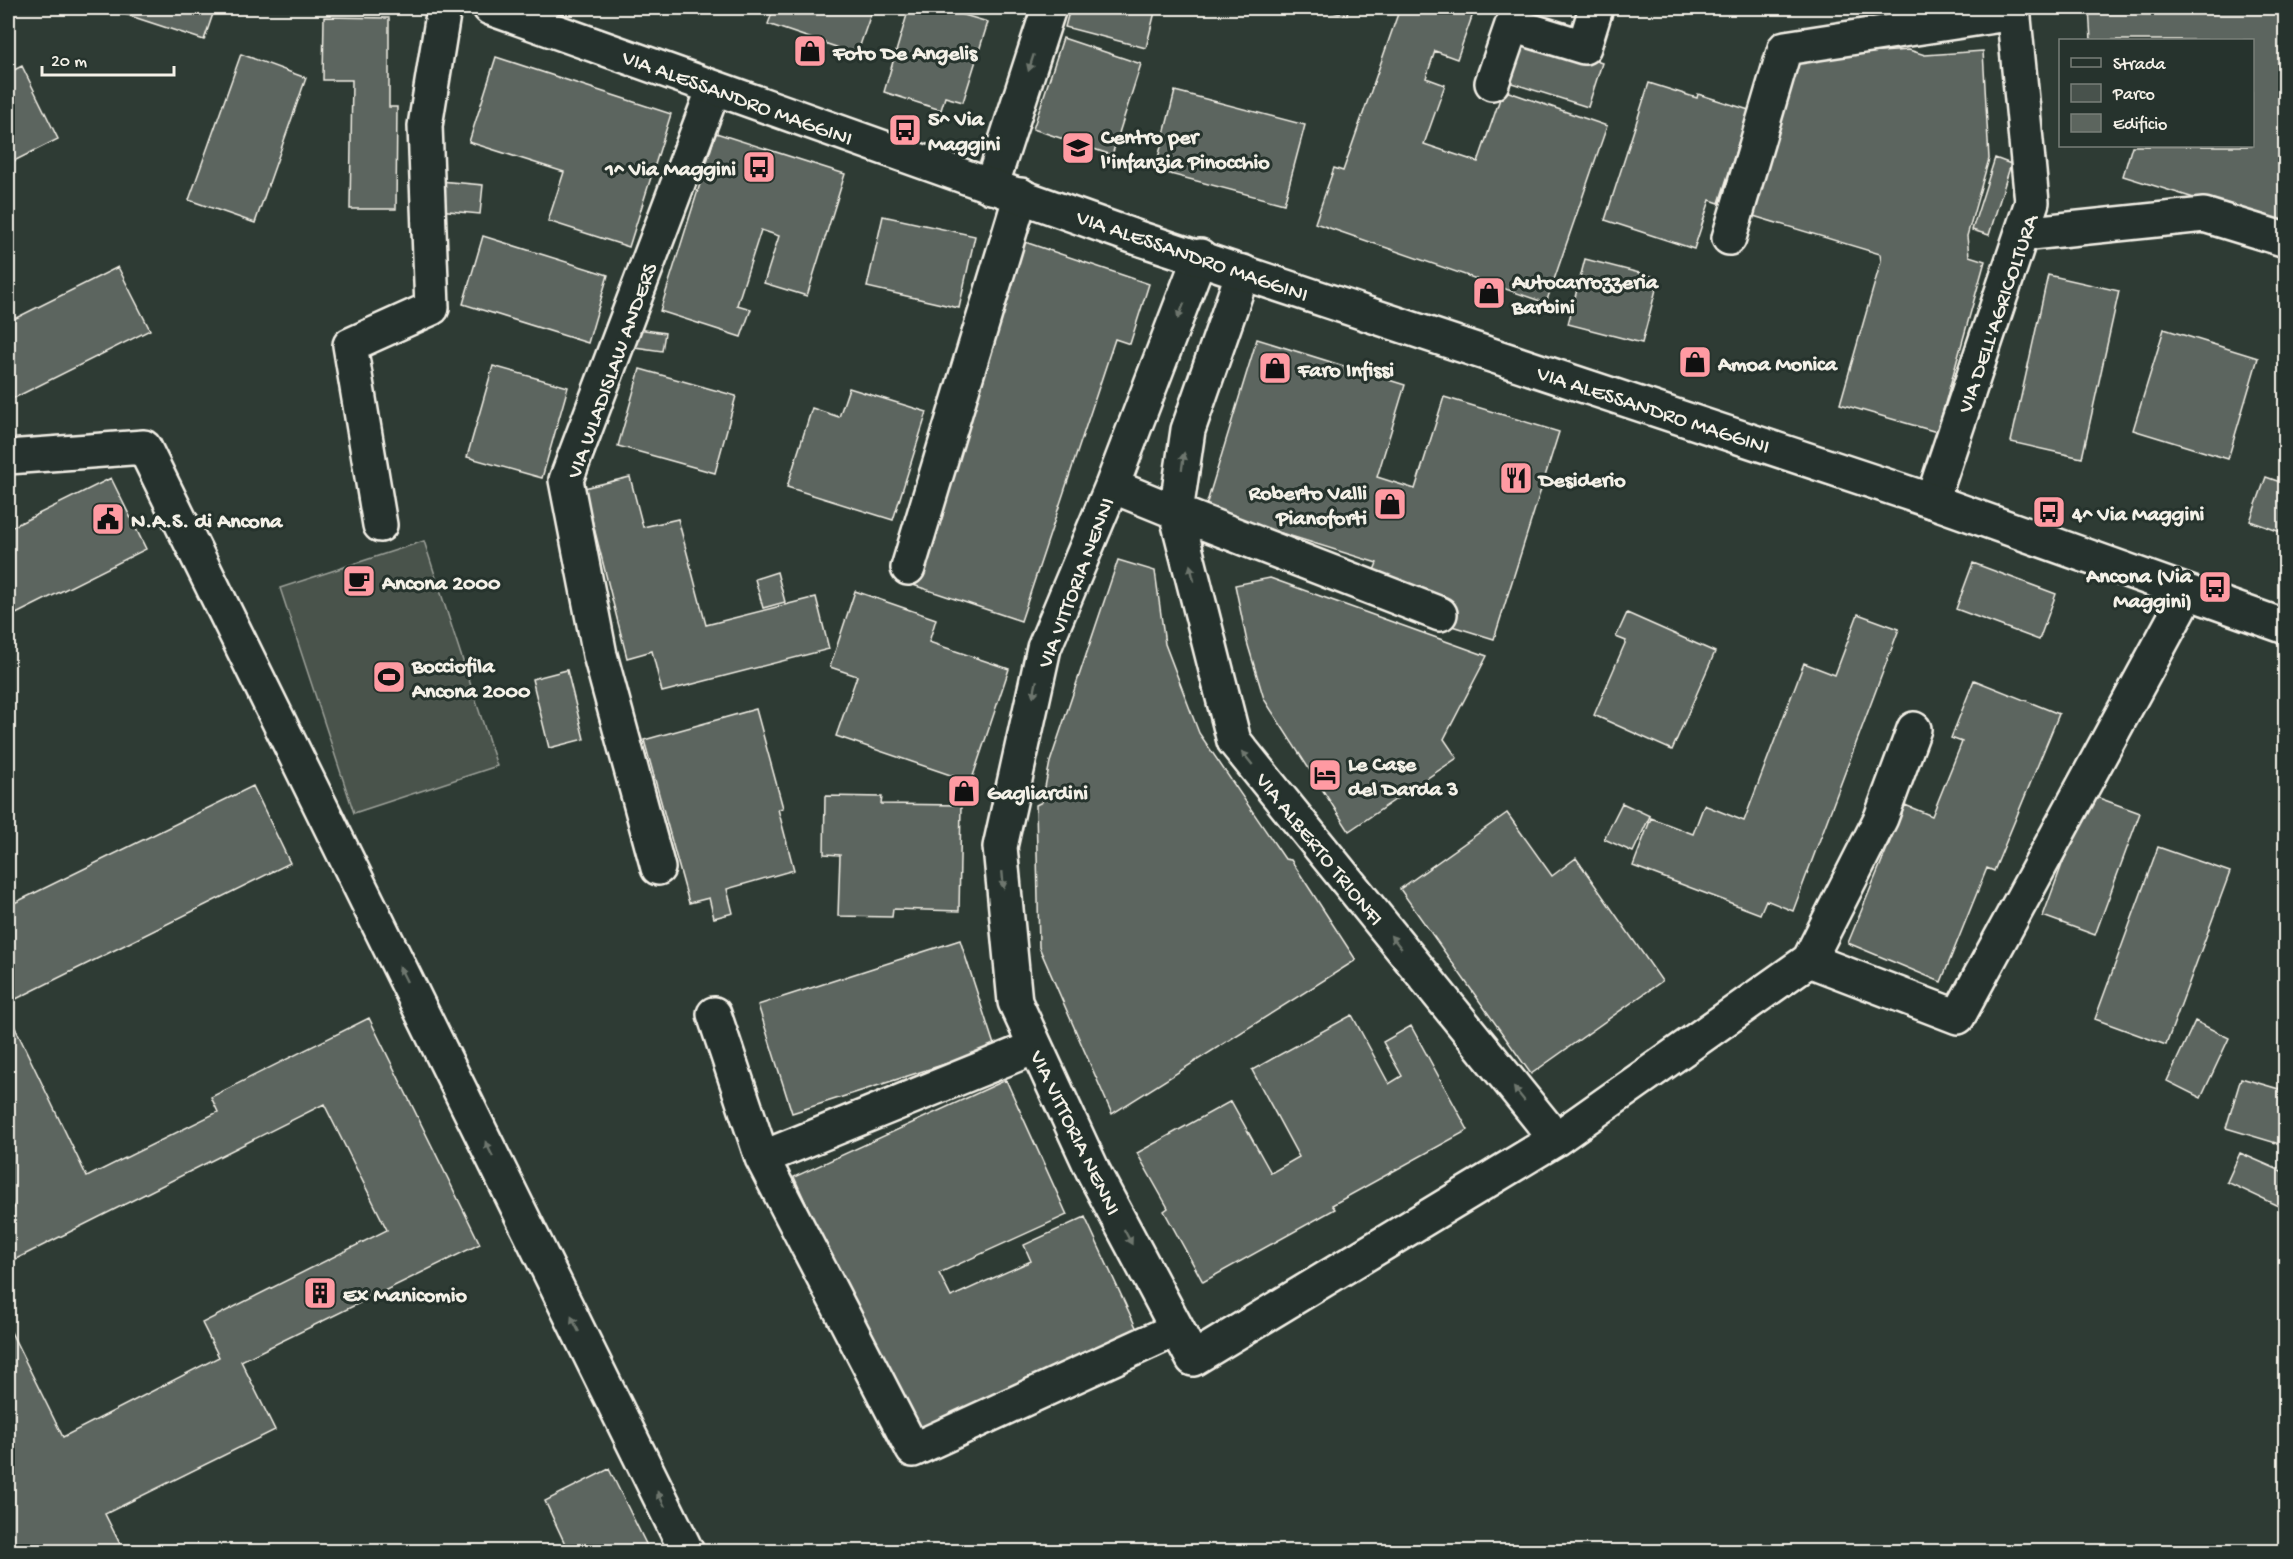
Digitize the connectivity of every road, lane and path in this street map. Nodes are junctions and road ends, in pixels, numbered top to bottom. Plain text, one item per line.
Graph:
1 (444, 8) edge
2 (490, 8) edge
3 (1049, 8) edge
4 (1596, 8) edge
5 (2014, 10) edge
6 (1492, 83) dead end
7 (714, 88) junction
8 (1006, 191) junction
9 (2022, 234) junction
10 (1729, 238) dead end
11 (2286, 240) edge
12 (1200, 256) junction
13 (1244, 272) junction
14 (8, 457) edge
15 (1112, 486) junction
16 (1932, 501) junction
17 (1176, 512) junction
18 (380, 525) dead end
19 (908, 568) dead end
20 (2188, 593) junction
21 (1440, 614) dead end
22 (2286, 627) edge
23 (1914, 729) dead end
24 (658, 868) dead end
25 (1809, 960) junction
26 (714, 1014) dead end
27 (1035, 1047) junction
28 (1556, 1139) junction
29 (762, 1158) junction
30 (1177, 1329) junction
31 (687, 1551) edge

1 - 18 street
2 - 7 street, VIA ALESSANDRO MAGGINI
3 -> 8 street
4 - 6 street
5 - 9 street, VIA DELL'AGRICOLTURA
5 - 10 street, VIA DELL'AGRICOLTURA
7 - 8 street, VIA ALESSANDRO MAGGINI
7 - 24 street, VIA WLADISLAW ANDERS
8 - 12 street, VIA ALESSANDRO MAGGINI
8 - 19 street
9 - 11 street
9 - 16 street, VIA DELL'AGRICOLTURA
12 - 13 street, VIA ALESSANDRO MAGGINI
12 -> 15 street, VIA VITTORIA NENNI
13 - 16 street, VIA ALESSANDRO MAGGINI
17 -> 13 street
31 -> 14 street
15 - 17 street, VIA VITTORIA NENNI
15 -> 27 street, VIA VITTORIA NENNI
16 - 20 street, VIA ALESSANDRO MAGGINI
17 - 21 street, VIA VITTORIA NENNI
28 -> 17 street, VIA ALBERTO TRIONFI
20 - 22 street, VIA ALESSANDRO MAGGINI
20 - 25 street
23 - 25 street
25 - 28 street
26 - 29 street
27 - 29 street
27 -> 30 street, VIA VITTORIA NENNI
28 - 30 street, VIA VITTORIA NENNI
29 - 30 street

